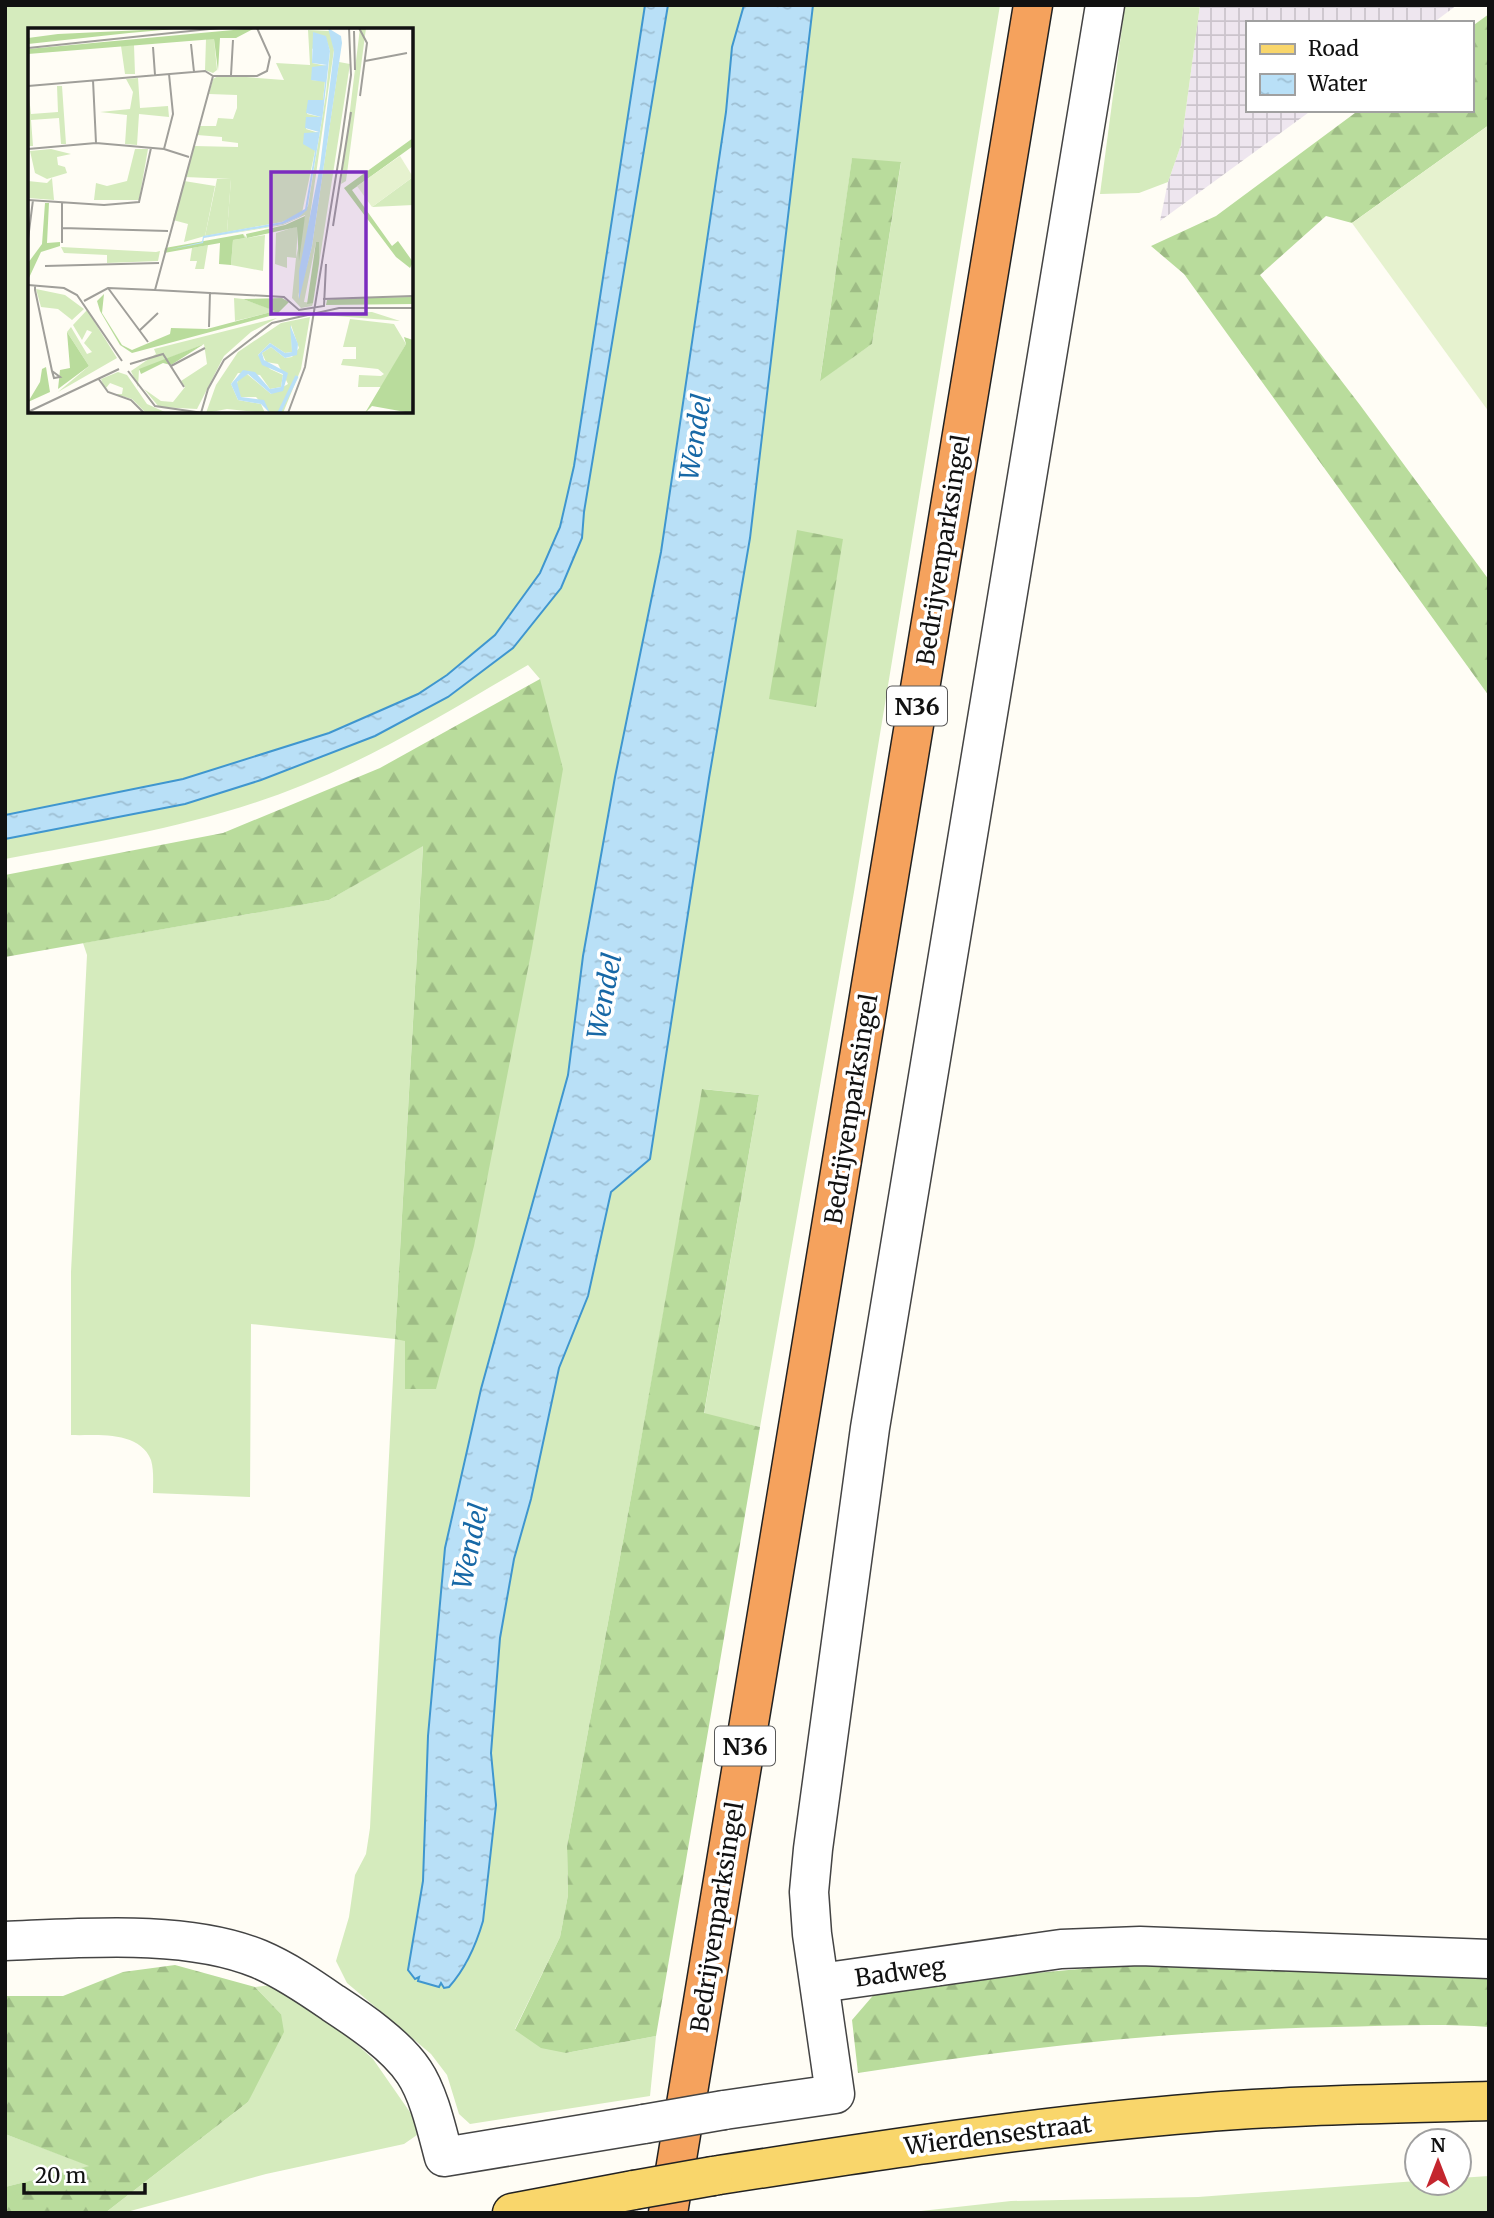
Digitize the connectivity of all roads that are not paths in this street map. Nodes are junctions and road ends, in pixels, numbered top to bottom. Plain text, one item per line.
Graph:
1 (1033, 5) edge
2 (1105, 5) edge
3 (5, 1941) edge
4 (1489, 1959) edge
5 (820, 1983) junction
6 (1489, 2101) edge
7 (512, 2213) edge
8 (668, 2213) edge

1 - 8 highway, Bedrijvenparksingel / N36
2 - 5 street
3 - 5 street, Badweg, bridge
4 - 5 street, Badweg
6 - 7 main road, Wierdensestraat, bridge

